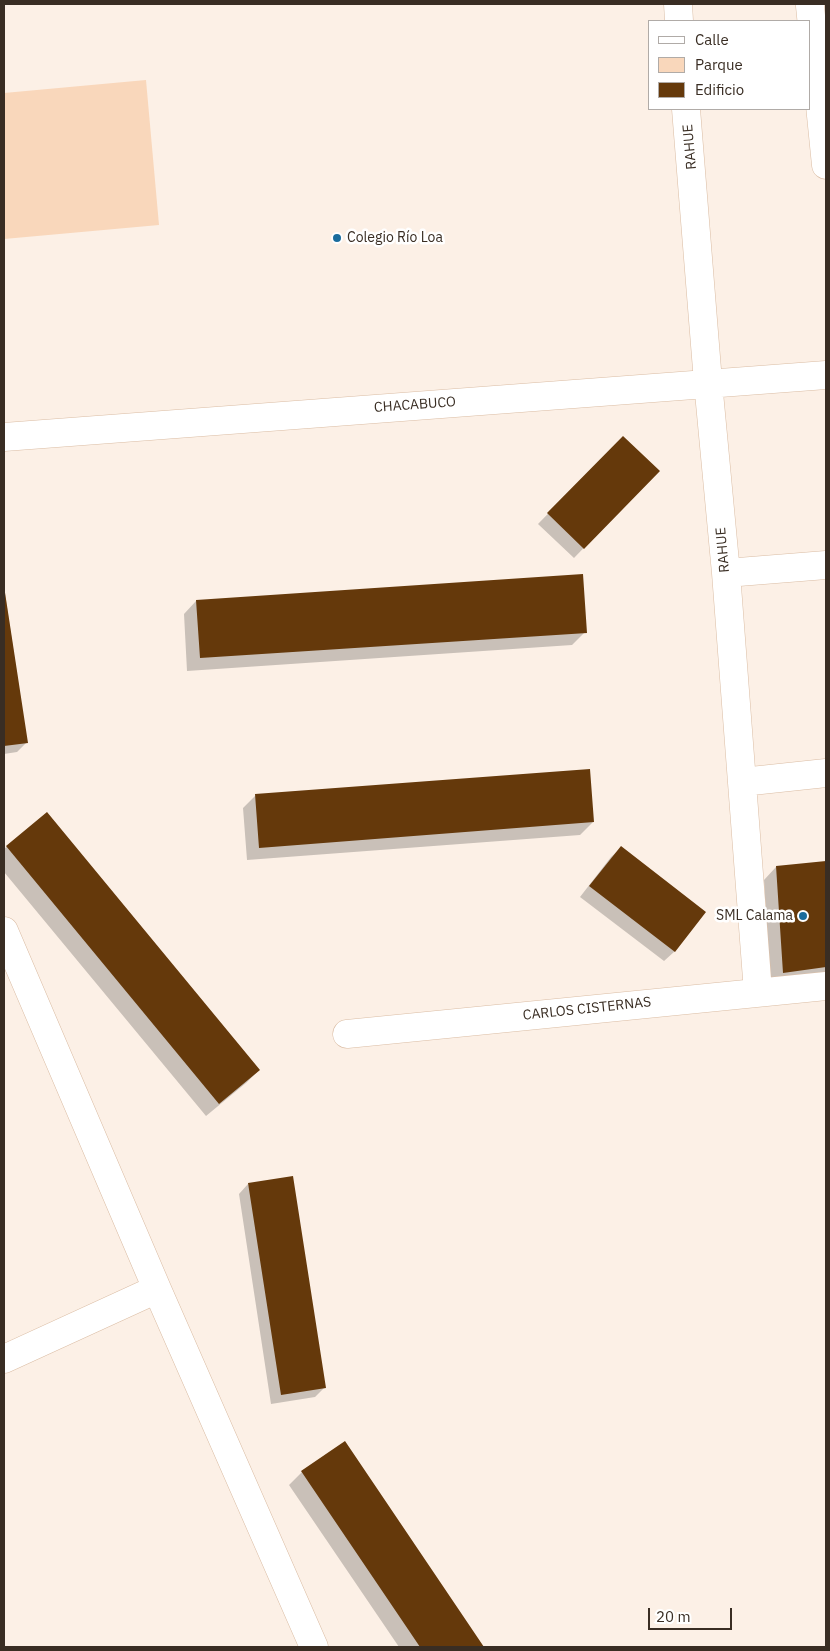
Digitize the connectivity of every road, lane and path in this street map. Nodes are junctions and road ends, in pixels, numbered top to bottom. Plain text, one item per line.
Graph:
1 (678, 4) edge
2 (810, 6) dead end
3 (680, 20) edge
4 (823, 95) edge
5 (686, 110) edge
6 (826, 165) edge
7 (826, 375) edge
8 (708, 382) junction
9 (4, 437) edge
10 (826, 564) edge
11 (726, 573) junction
12 (826, 773) edge
13 (742, 782) junction
14 (4, 931) edge
15 (826, 986) edge
16 (758, 992) junction
17 (347, 1034) dead end
18 (157, 1289) junction
19 (4, 1359) edge
20 (314, 1647) edge

1 - 3 street
2 - 4 street
4 - 6 street
5 - 8 street, RAHUE
7 - 8 street, CHACABUCO
8 - 9 street, CHACABUCO
8 - 11 street, RAHUE
10 - 11 street
11 - 13 street, RAHUE
12 - 13 street
13 - 16 street, RAHUE
14 - 18 street
15 - 16 street, CARLOS CISTERNAS
16 - 17 street, CARLOS CISTERNAS
18 - 19 street
18 - 20 street

